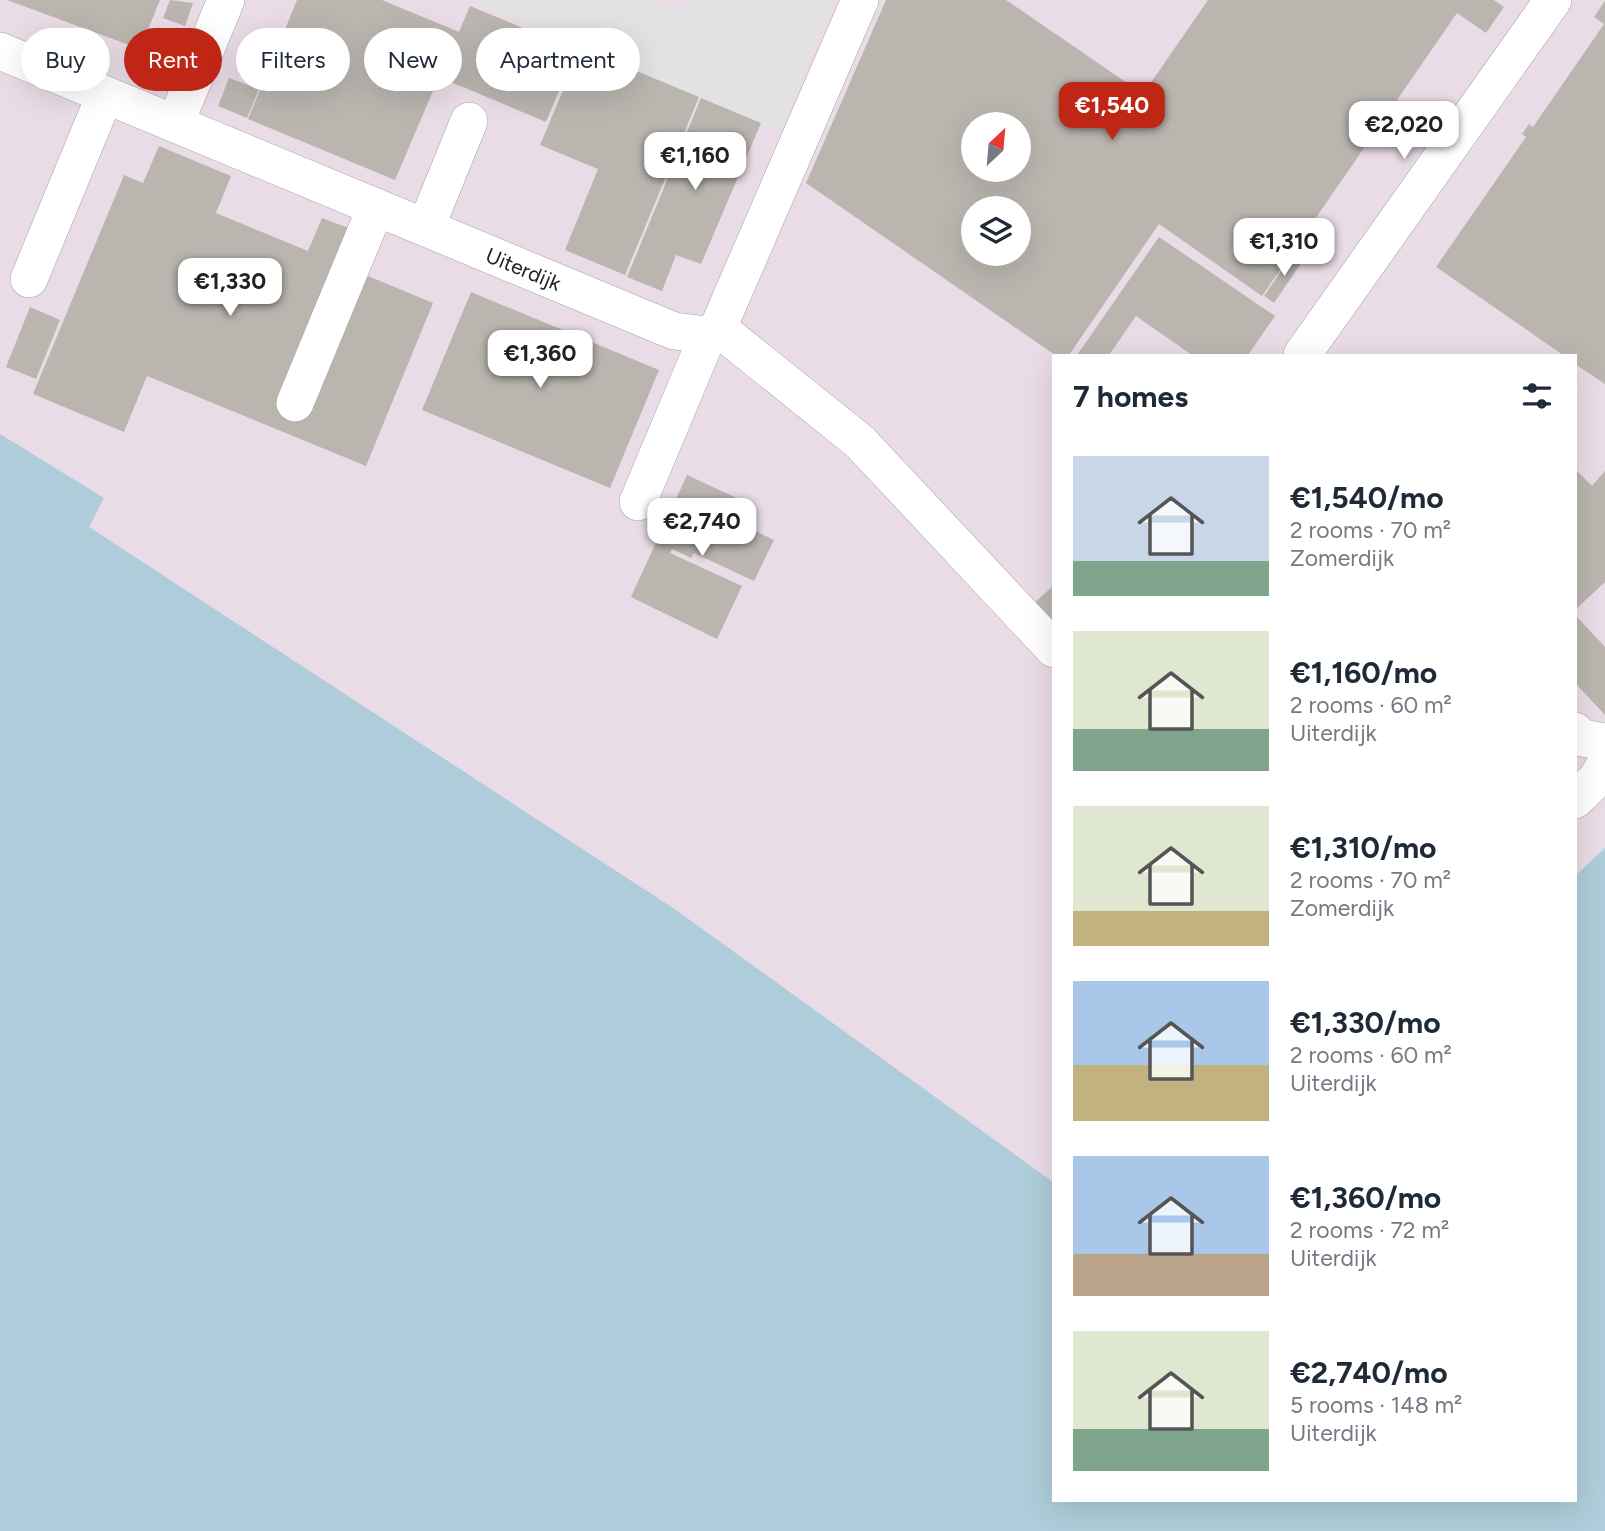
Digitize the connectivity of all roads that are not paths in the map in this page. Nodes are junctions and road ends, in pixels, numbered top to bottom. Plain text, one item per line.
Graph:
1 (226, 0) edge
2 (860, 0) edge
3 (1553, 0) edge
4 (0, 51) edge
5 (106, 95) junction
6 (470, 121) dead end
7 (175, 124) junction
8 (376, 207) junction
9 (426, 227) junction
10 (29, 279) dead end
11 (713, 332) junction
12 (1303, 354) edge
13 (295, 403) dead end
14 (638, 502) dead end
15 (1052, 647) edge
16 (1577, 733) edge
17 (1605, 742) edge
18 (1605, 765) edge
19 (1577, 798) edge

1 - 7 street
2 - 11 street
3 - 12 street
4 - 5 street, Uiterdijk
5 - 7 street, Uiterdijk
5 - 10 street
6 - 9 street
7 - 8 street, Uiterdijk
8 - 9 street, Uiterdijk
8 - 13 street
9 - 11 street, Uiterdijk
11 - 14 street
11 - 15 street
16 - 17 street
18 - 19 street

